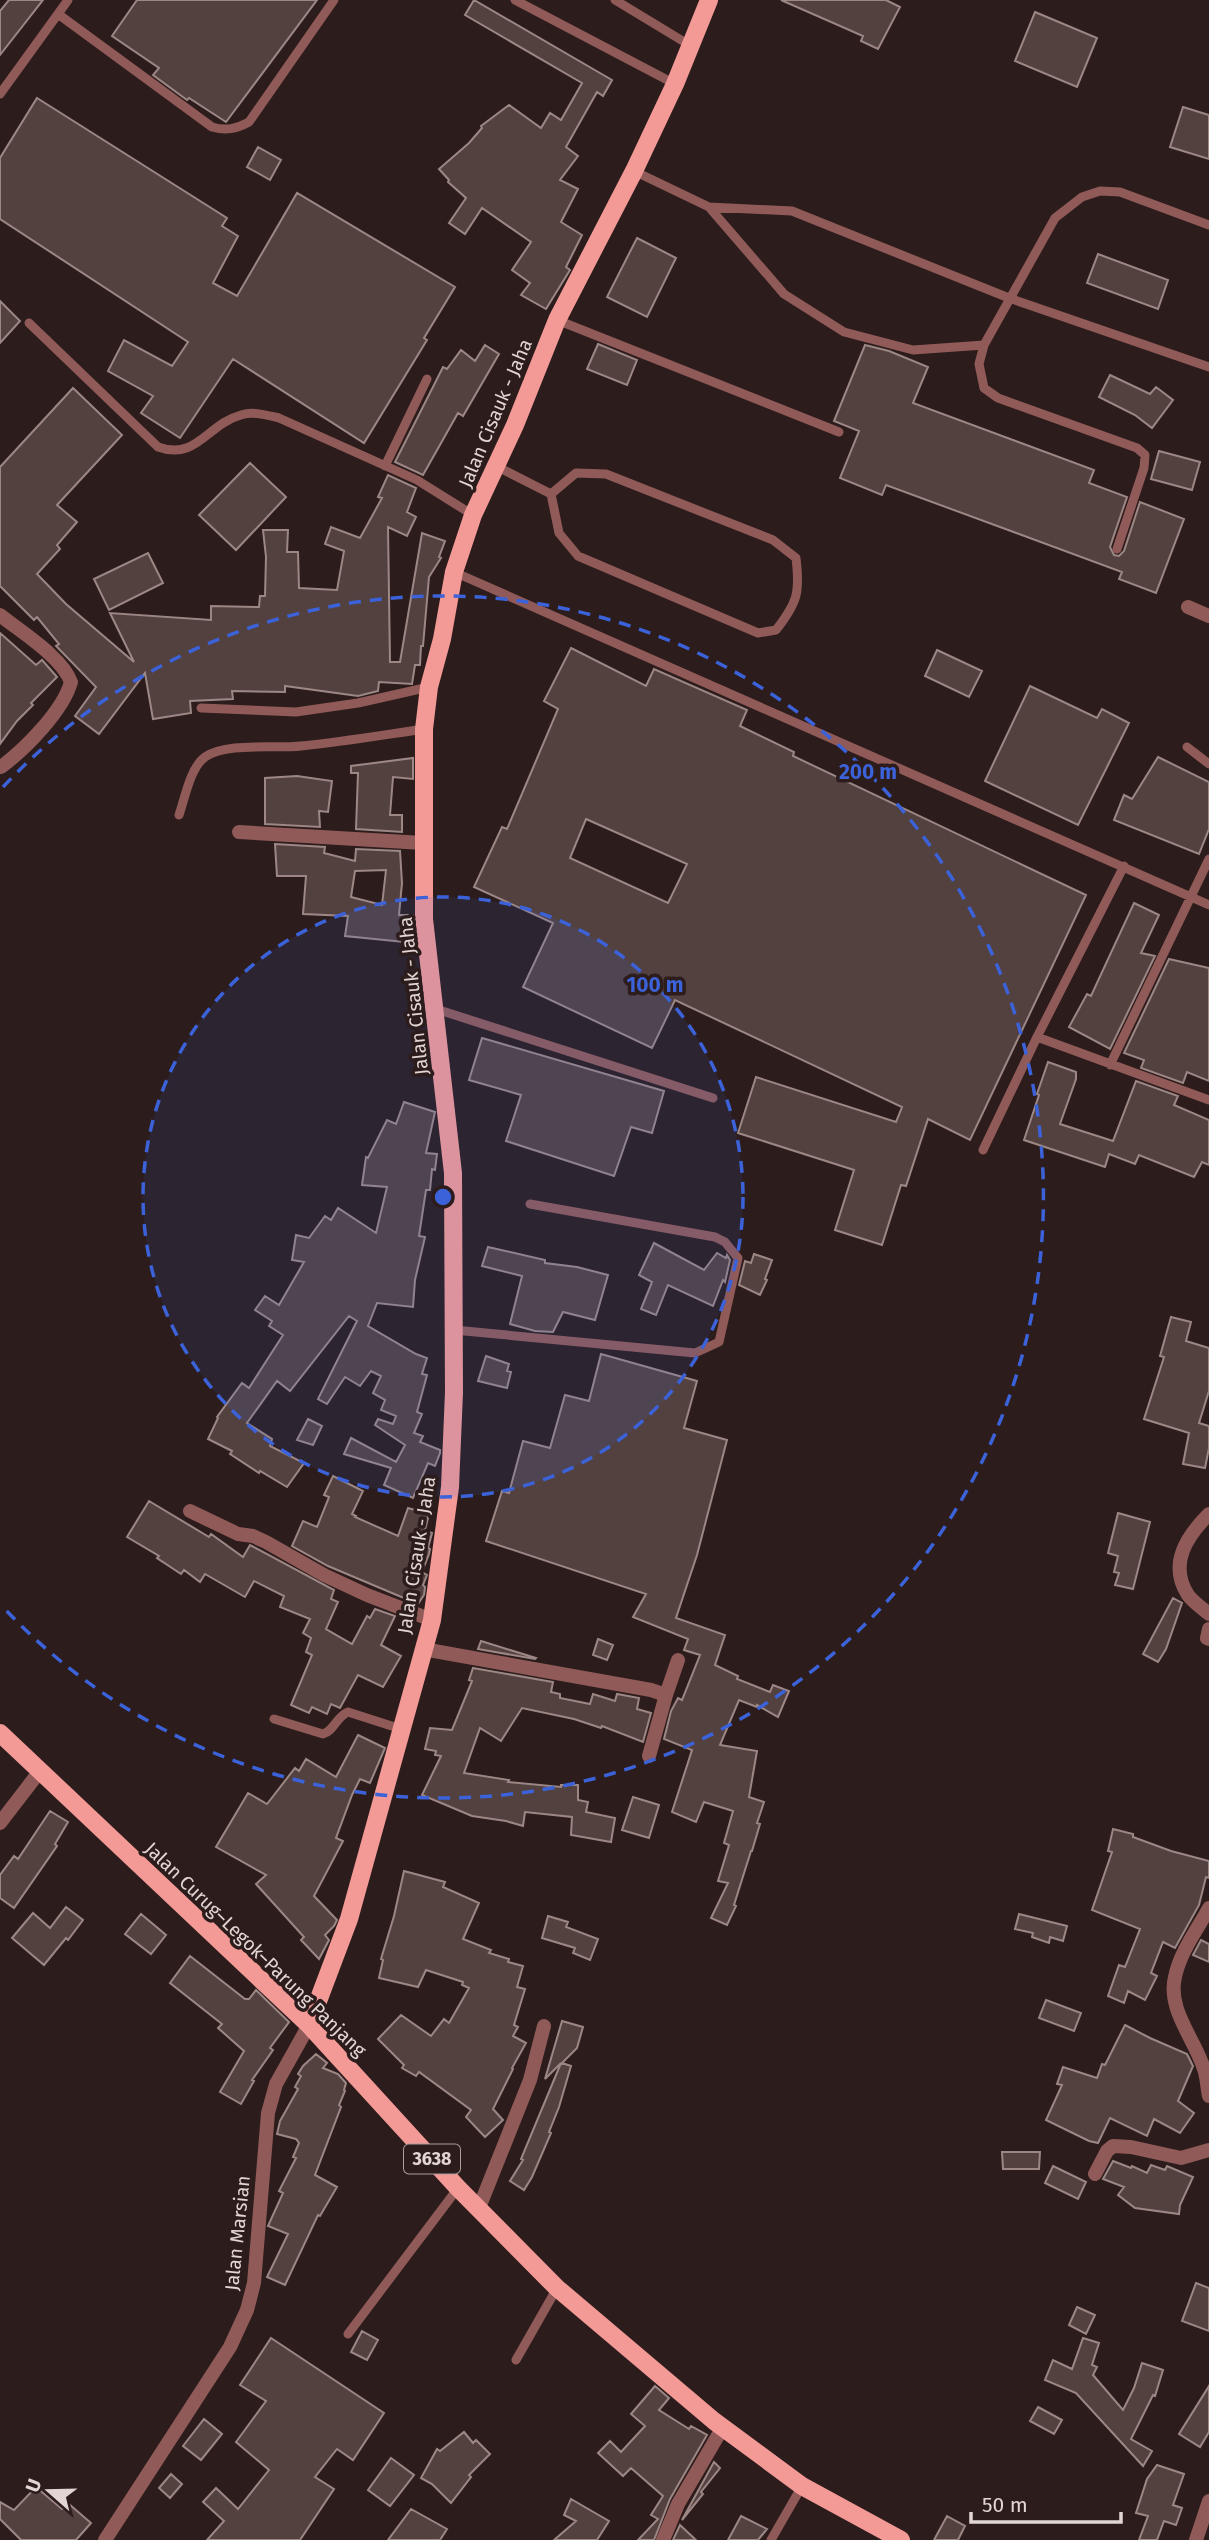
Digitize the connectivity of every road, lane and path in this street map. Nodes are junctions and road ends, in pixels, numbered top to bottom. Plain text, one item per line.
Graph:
1 (68, 0) edge
2 (334, 0) edge
3 (515, 0) edge
4 (615, 0) edge
5 (709, 0) edge
6 (58, 14) junction
7 (691, 46) junction
8 (675, 84) junction
9 (0, 94) edge
10 (634, 171) junction
11 (709, 207) junction
12 (1209, 225) edge
13 (1009, 298) junction
14 (557, 320) junction
15 (29, 323) dead end
16 (984, 345) junction
17 (1209, 367) edge
18 (428, 379) dead end
19 (839, 432) dead end
20 (385, 466) junction
21 (496, 466) junction
22 (551, 494) junction
23 (473, 515) junction
24 (1117, 549) dead end
25 (454, 572) junction
26 (1188, 607) dead end
27 (0, 615) edge
28 (1209, 616) edge
29 (429, 687) junction
30 (201, 709) dead end
31 (424, 729) junction
32 (1187, 747) dead end
33 (1209, 764) edge
34 (0, 767) edge
35 (179, 816) dead end
36 (239, 832) dead end
37 (424, 842) junction
38 (1209, 859) edge
39 (1124, 866) junction
40 (1189, 897) junction
41 (1209, 905) edge
42 (436, 1009) junction
43 (1037, 1037) junction
44 (1110, 1065) junction
45 (713, 1098) dead end
46 (1209, 1100) edge
47 (983, 1150) dead end
48 (530, 1204) dead end
49 (454, 1330) junction
50 (190, 1511) dead end
51 (1209, 1514) edge
52 (1209, 1614) edge
53 (432, 1620) junction
54 (1209, 1629) edge
55 (1209, 1639) edge
56 (423, 1649) junction
57 (678, 1660) dead end
58 (666, 1695) junction
59 (274, 1719) dead end
60 (401, 1729) junction
61 (0, 1733) edge
62 (649, 1756) dead end
63 (40, 1771) junction
64 (0, 1823) edge
65 (1209, 1908) edge
66 (310, 2025) junction
67 (544, 2026) dead end
68 (1209, 2096) edge
69 (1209, 2150) edge
70 (1095, 2174) dead end
71 (458, 2188) junction
72 (479, 2208) junction
73 (557, 2288) junction
74 (348, 2334) dead end
75 (516, 2360) dead end
76 (723, 2427) junction
77 (802, 2486) junction
78 (1209, 2501) edge
79 (105, 2540) edge
80 (663, 2540) edge
81 (771, 2540) edge
82 (901, 2540) edge
83 (1196, 2540) edge

1 - 6 lane
2 - 6 lane
3 - 8 lane
4 - 7 lane
5 - 7 main road, Jalan Cisauk - Jaha
6 - 9 lane
7 - 8 main road, Jalan Cisauk - Jaha
8 - 10 main road, Jalan Cisauk - Jaha
10 - 11 lane
10 - 14 main road, Jalan Cisauk - Jaha
11 - 13 lane
11 - 16 lane
12 - 13 lane
13 - 16 lane
13 - 17 lane
14 - 19 lane
14 - 21 main road, Jalan Cisauk - Jaha
15 - 20 lane
16 - 24 lane
18 - 20 lane
20 - 23 lane
21 - 22 lane
21 - 23 main road, Jalan Cisauk - Jaha
22 - 22 lane
23 - 25 main road, Jalan Cisauk - Jaha
25 - 29 main road, Jalan Cisauk - Jaha
25 - 39 lane
26 - 28 street
27 - 34 street
29 - 30 lane
29 - 31 main road, Jalan Cisauk - Jaha
31 - 35 lane
31 - 37 main road, Jalan Cisauk - Jaha
32 - 33 lane
36 - 37 street
37 - 42 main road, Jalan Cisauk - Jaha
38 - 40 lane
39 - 40 lane
39 - 43 lane
40 - 41 lane
40 - 44 lane
42 - 45 lane
42 - 49 main road, Jalan Cisauk - Jaha
43 - 44 lane
43 - 47 lane
44 - 46 lane
48 - 49 lane
49 - 53 main road, Jalan Cisauk - Jaha
50 - 53 street
51 - 52 street
53 - 56 main road, Jalan Cisauk - Jaha
54 - 55 street
56 - 58 street
56 - 60 main road, Jalan Cisauk - Jaha
57 - 58 street
58 - 62 street
59 - 60 lane
60 - 66 main road, Jalan Cisauk - Jaha
61 - 63 main road, Jalan Curug–Legok–Parung Panjang / 3638
63 - 64 street
63 - 66 main road, Jalan Curug–Legok–Parung Panjang / 3638
65 - 68 street
66 - 71 main road, Jalan Curug–Legok–Parung Panjang / 3638
66 - 79 street, Jalan Marsian
67 - 72 street
69 - 70 street
71 - 72 main road, Jalan Curug–Legok–Parung Panjang / 3638
71 - 74 lane
72 - 73 main road, Jalan Curug–Legok–Parung Panjang / 3638
73 - 75 lane
73 - 76 main road, Jalan Curug–Legok–Parung Panjang / 3638
76 - 77 main road, Jalan Curug–Legok–Parung Panjang / 3638
76 - 80 street
77 - 81 lane
77 - 82 main road, Jalan Curug–Legok–Parung Panjang / 3638
78 - 83 street

